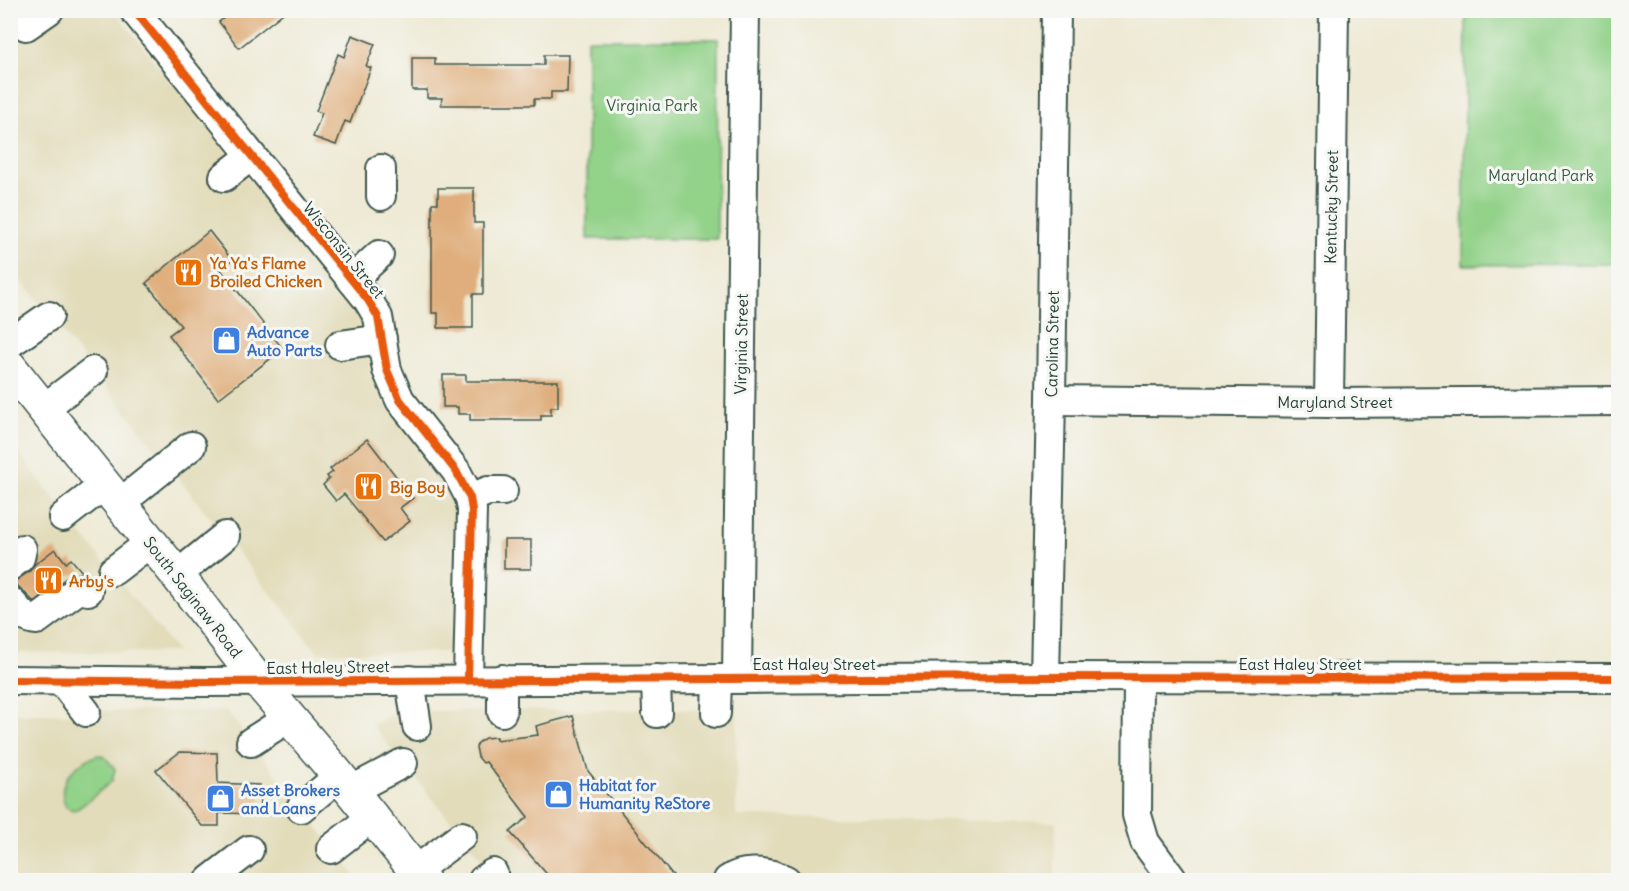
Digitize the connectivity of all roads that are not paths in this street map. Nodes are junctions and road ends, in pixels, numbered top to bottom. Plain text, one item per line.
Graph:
1 (745, 10) edge
2 (1056, 10) edge
3 (1334, 10) edge
4 (143, 14) edge
5 (251, 156) junction
6 (224, 177) dead end
7 (379, 255) dead end
8 (352, 280) junction
9 (49, 315) dead end
10 (382, 339) junction
11 (10, 343) edge
12 (340, 345) dead end
13 (93, 371) dead end
14 (13, 375) edge
15 (1051, 400) junction
16 (1618, 401) edge
17 (1329, 403) junction
18 (43, 409) junction
19 (191, 446) dead end
20 (503, 491) dead end
21 (112, 494) junction
22 (470, 498) junction
23 (63, 517) dead end
24 (225, 536) dead end
25 (151, 542) junction
26 (113, 571) dead end
27 (177, 575) junction
28 (88, 591) dead end
29 (10, 601) edge
30 (1045, 677) junction
31 (1138, 677) junction
32 (727, 678) junction
33 (1618, 678) edge
34 (468, 679) junction
35 (502, 679) junction
36 (657, 679) junction
37 (10, 680) edge
38 (61, 680) junction
39 (410, 680) junction
40 (258, 681) junction
41 (86, 712) dead end
42 (502, 712) dead end
43 (657, 713) dead end
44 (716, 713) dead end
45 (290, 717) junction
46 (417, 726) dead end
47 (250, 742) dead end
48 (403, 763) dead end
49 (344, 783) junction
50 (301, 808) dead end
51 (372, 817) junction
52 (462, 837) dead end
53 (331, 849) dead end
54 (249, 850) dead end
55 (419, 875) edge
56 (210, 880) edge
57 (728, 880) edge
58 (786, 880) edge
59 (1173, 880) edge

1 - 32 street, Virginia Street
2 - 15 street, Carolina Street
3 - 17 street, Kentucky Street
4 - 5 street, Wisconsin Street
5 - 6 street
5 - 8 street, Wisconsin Street
7 - 8 street
8 - 10 street, Wisconsin Street
9 - 11 street
10 - 12 street
10 - 22 street, Wisconsin Street
13 - 18 street
14 - 18 main road, South Saginaw Road
15 - 17 street, Maryland Street
15 - 30 street, Carolina Street
16 - 17 street, Maryland Street
18 - 21 main road, South Saginaw Road
19 - 21 street
20 - 22 street
21 - 23 street
21 - 25 main road, South Saginaw Road
22 - 34 street, Wisconsin Street
24 - 27 street
25 - 26 street
25 - 27 main road, South Saginaw Road
27 - 40 main road, South Saginaw Road
28 - 29 street
30 - 31 street, East Haley Street
30 - 32 street, East Haley Street
31 - 33 street, East Haley Street
31 - 59 street
32 - 36 street, East Haley Street
32 - 44 street, Virginia Street
34 - 35 street, East Haley Street
34 - 39 street, East Haley Street
35 - 36 street, East Haley Street
35 - 42 street
36 - 43 street
37 - 38 street, East Haley Street
38 - 40 street, East Haley Street
38 - 41 street
39 - 40 street, East Haley Street
39 - 46 street
40 - 45 main road, South Saginaw Road
45 - 47 street
45 - 49 main road, South Saginaw Road
48 - 49 street
49 - 50 street
49 - 51 main road, South Saginaw Road
51 - 53 street
51 - 55 main road, South Saginaw Road
52 - 55 street
54 - 56 street
57 - 58 street

